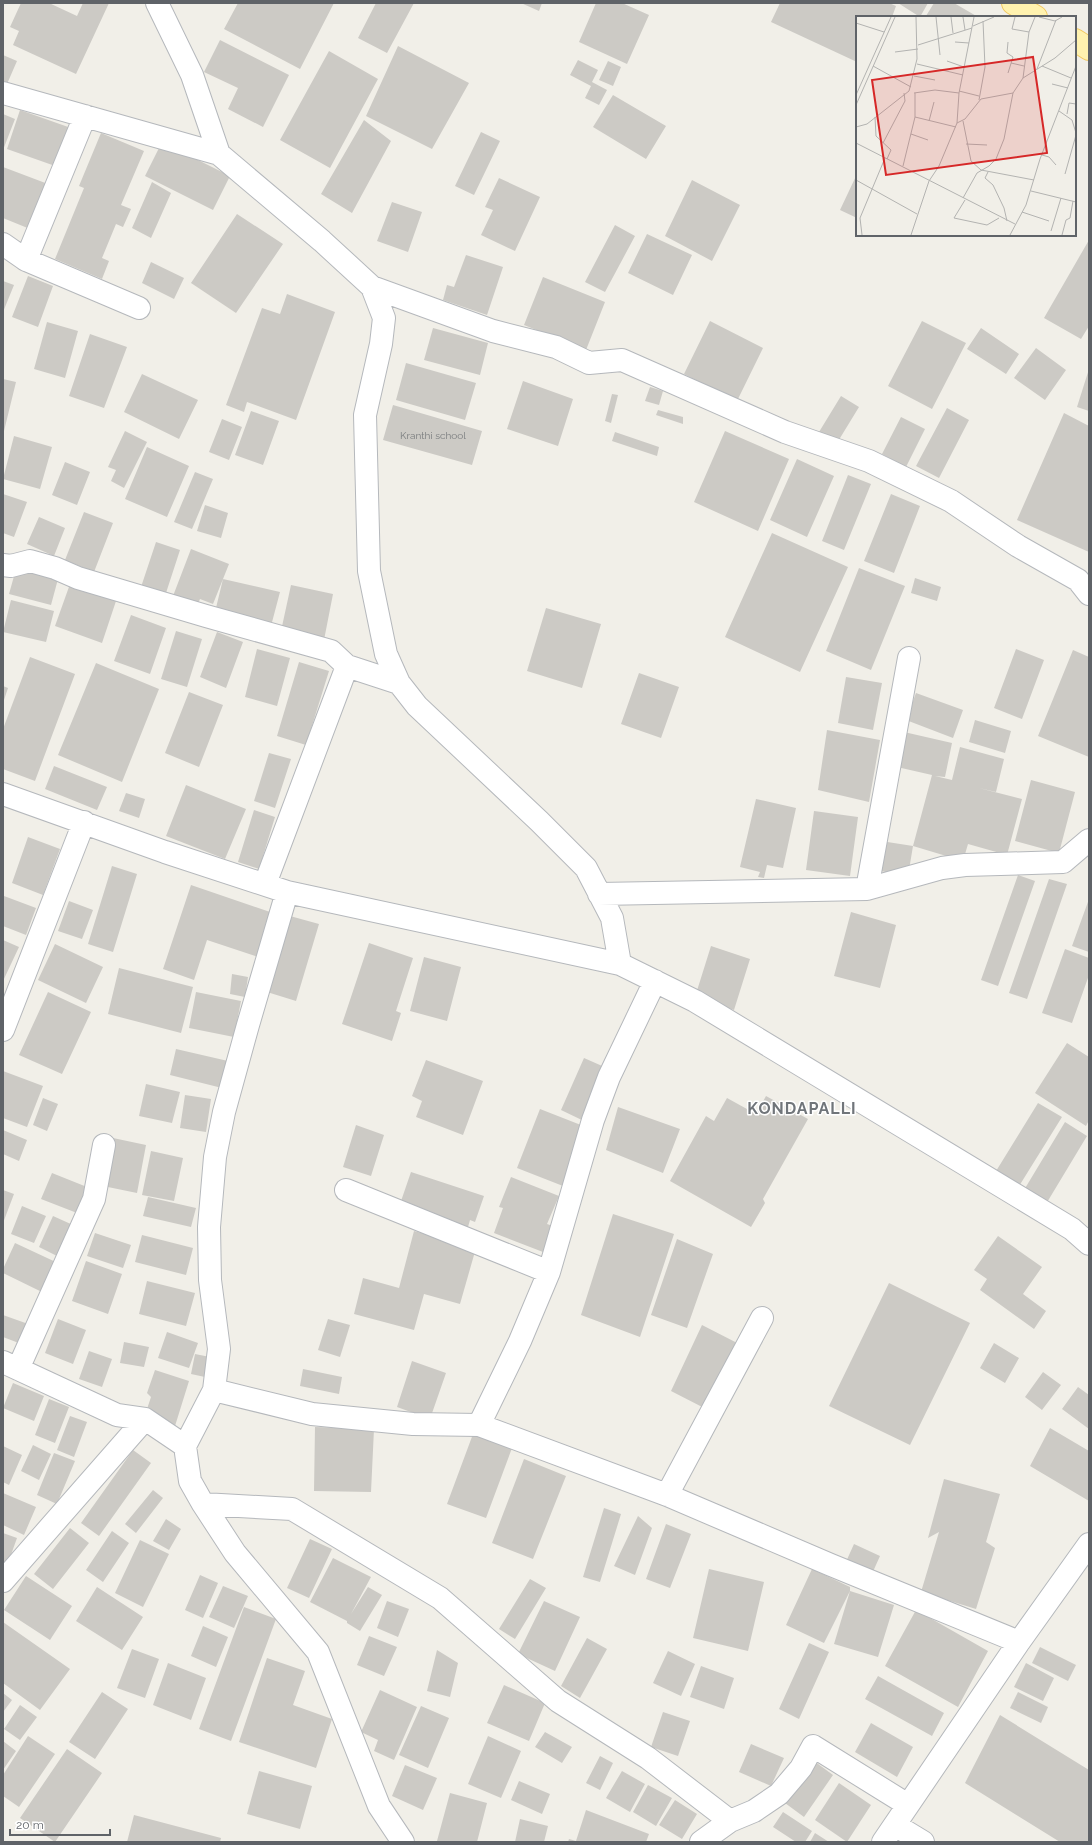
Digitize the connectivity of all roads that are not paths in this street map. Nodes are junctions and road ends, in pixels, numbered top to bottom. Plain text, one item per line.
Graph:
1 (157, 3) edge
2 (1013, 3) edge
3 (1034, 16) edge
4 (1076, 41) edge
5 (1089, 48) edge
6 (3, 93) edge
7 (85, 116) junction
8 (219, 154) junction
9 (3, 244) edge
10 (26, 260) junction
11 (372, 287) junction
12 (139, 308) dead end
13 (3, 565) edge
14 (1089, 594) edge
15 (909, 658) dead end
16 (346, 666) junction
17 (399, 683) junction
18 (3, 794) edge
19 (84, 822) junction
20 (1089, 840) edge
21 (265, 884) junction
22 (867, 889) junction
23 (287, 892) junction
24 (599, 894) junction
25 (620, 964) junction
26 (655, 981) junction
27 (3, 1030) edge
28 (104, 1145) dead end
29 (346, 1190) dead end
30 (1089, 1244) edge
31 (549, 1272) junction
32 (762, 1318) dead end
33 (11, 1366) edge
34 (214, 1390) junction
35 (145, 1419) junction
36 (479, 1425) junction
37 (185, 1446) junction
38 (667, 1495) junction
39 (202, 1504) junction
40 (1089, 1544) edge
41 (3, 1581) edge
42 (1019, 1642) junction
43 (908, 1805) junction
44 (730, 1821) junction
45 (889, 1834) edge
46 (403, 1842) edge
47 (701, 1842) edge
48 (923, 1842) edge

1 - 8 street
2 - 3 main road
4 - 5 main road
6 - 7 street
7 - 8 street
7 - 10 street
8 - 11 street
9 - 10 street
10 - 12 street
11 - 14 street
11 - 17 street
13 - 16 street
15 - 22 street
16 - 17 street
16 - 21 street
17 - 24 street
18 - 19 street
19 - 21 street
19 - 27 street
20 - 22 street
21 - 23 street
22 - 24 street
23 - 25 street
23 - 34 street
24 - 25 street
25 - 26 street
26 - 30 street
26 - 31 street
28 - 33 street
29 - 31 street
31 - 36 street
32 - 38 street
33 - 35 street
34 - 36 street
34 - 37 street
35 - 37 street
35 - 41 street
36 - 38 street
37 - 39 street
38 - 42 street
39 - 44 street
39 - 46 street
40 - 42 street
42 - 43 street
43 - 44 street
43 - 45 street
44 - 47 street
45 - 48 street

